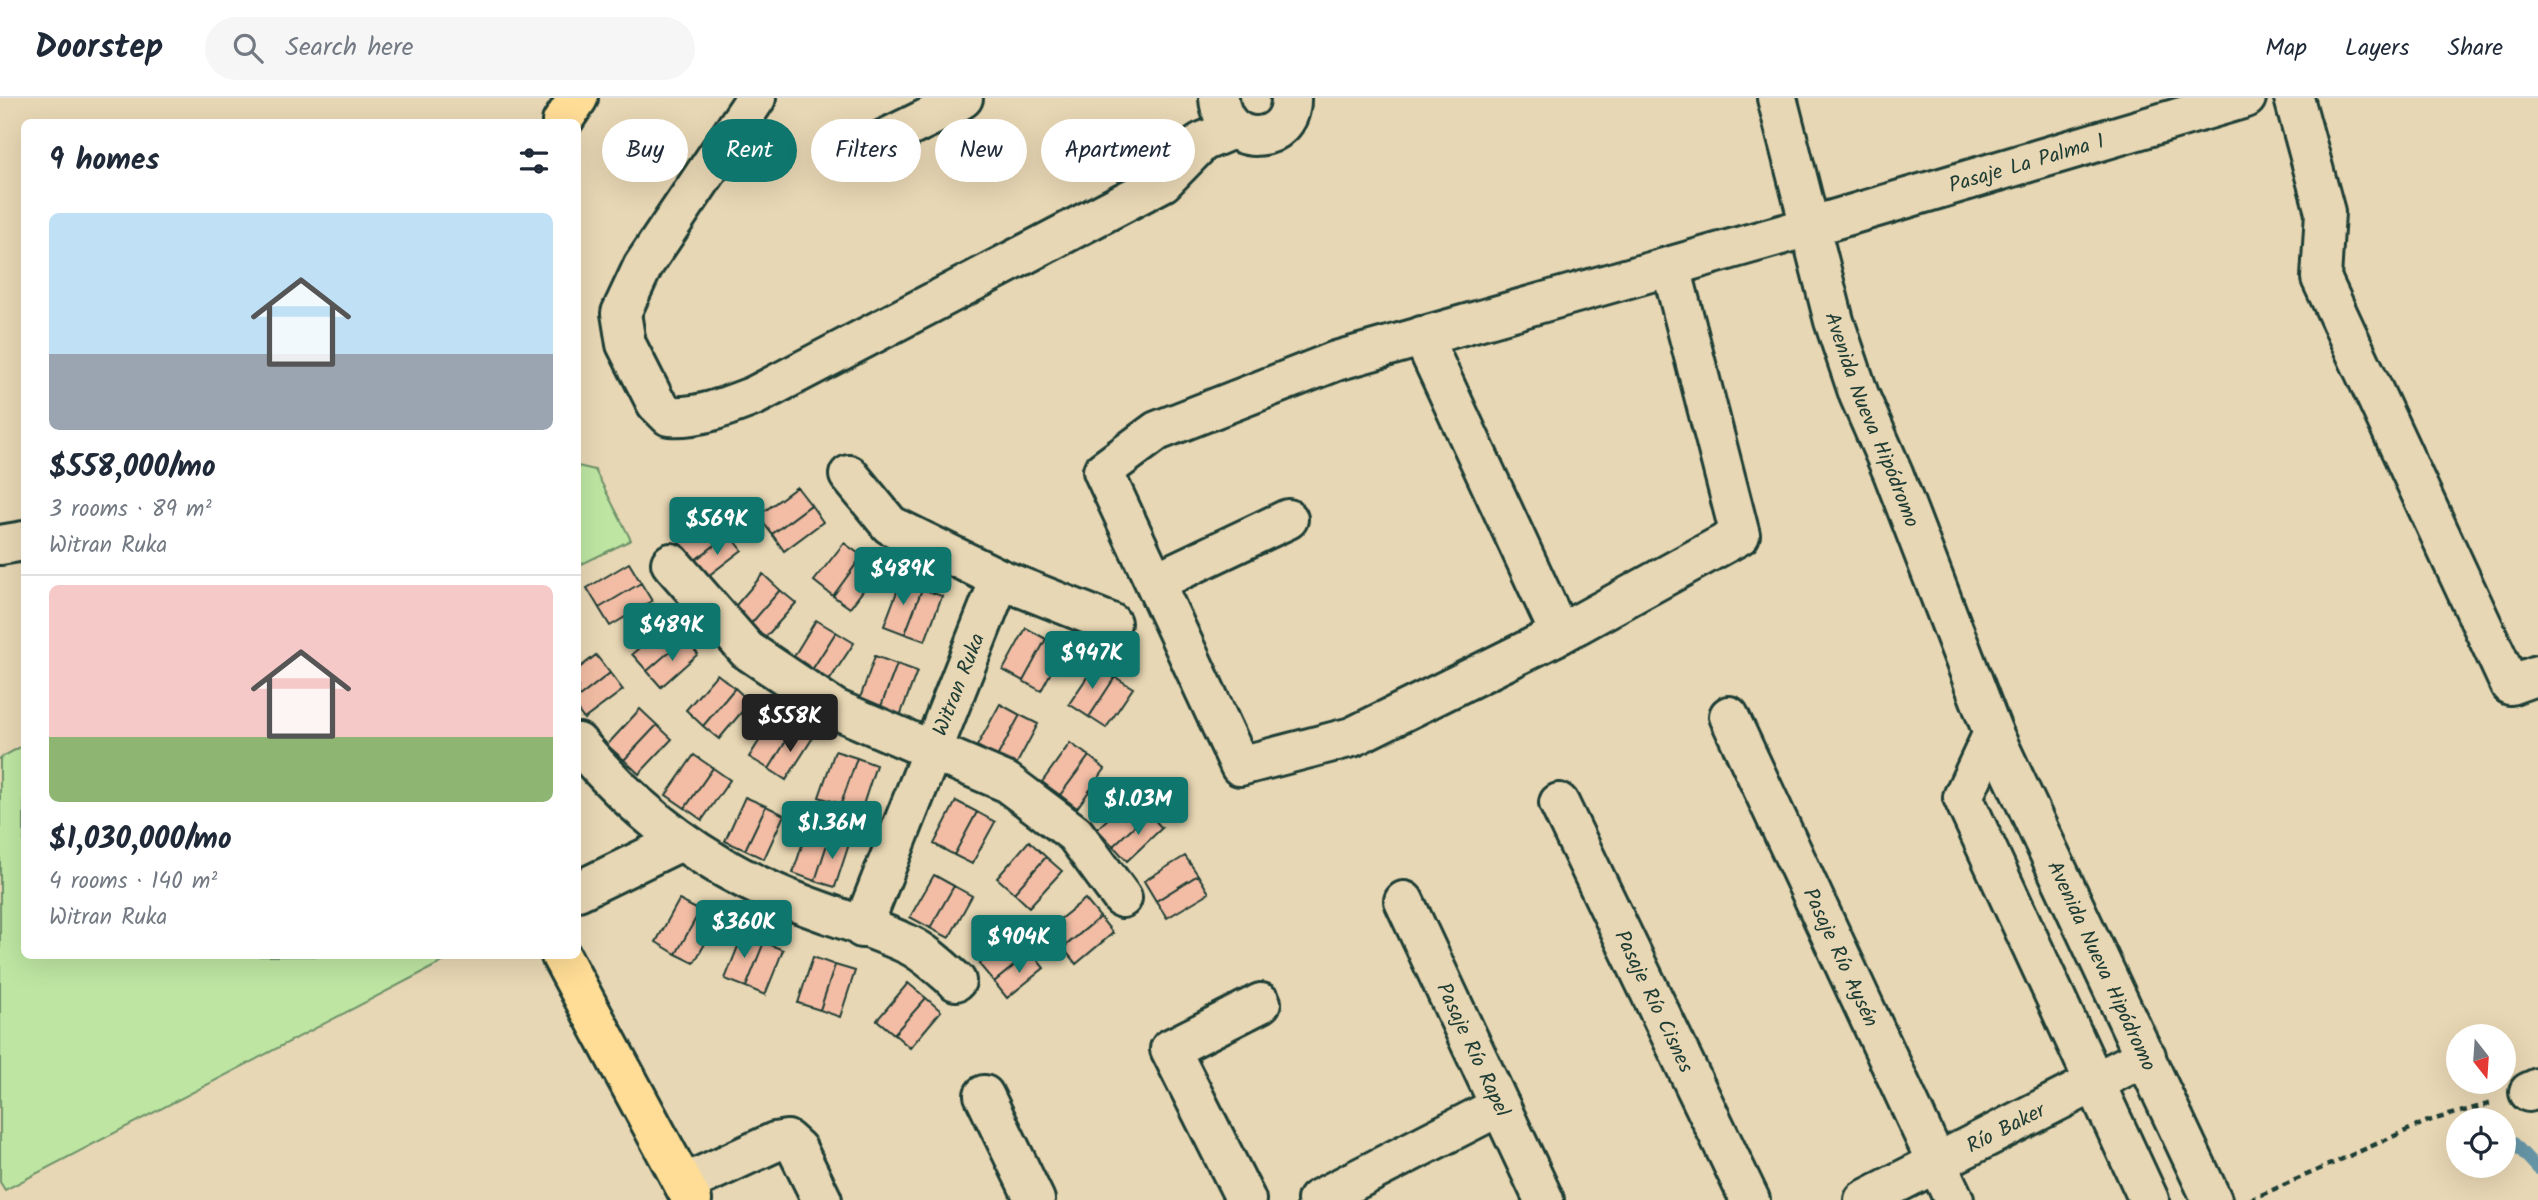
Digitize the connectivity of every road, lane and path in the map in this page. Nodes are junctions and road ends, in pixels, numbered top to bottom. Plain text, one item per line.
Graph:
1 (578, 98) edge
2 (756, 98) edge
3 (963, 98) edge
4 (1777, 98) edge
5 (2246, 98) edge
6 (2294, 98) edge
7 (1298, 99) edge
8 (1226, 113) edge
9 (564, 119) edge
10 (921, 121) edge
11 (1809, 227) junction
12 (1671, 267) junction
13 (1422, 336) junction
14 (849, 475) dead end
15 (1288, 519) dead end
16 (21, 542) edge
17 (0, 545) edge
18 (671, 563) dead end
19 (1000, 579) junction
20 (1155, 582) junction
21 (1111, 623) dead end
22 (1560, 634) junction
23 (2524, 680) edge
24 (1729, 716) dead end
25 (1993, 733) junction
26 (581, 747) edge
27 (933, 750) junction
28 (1559, 803) dead end
29 (681, 841) junction
30 (581, 890) edge
31 (1122, 898) dead end
32 (1404, 901) dead end
33 (862, 928) junction
34 (563, 959) edge
35 (956, 981) dead end
36 (1261, 1003) dead end
37 (2146, 1056) junction
38 (2094, 1083) junction
39 (2534, 1090) edge
40 (984, 1095) dead end
41 (1500, 1106) junction
42 (1937, 1164) junction
43 (688, 1192) edge
44 (821, 1200) edge
45 (1035, 1200) edge
46 (1246, 1200) edge
47 (1317, 1200) edge
48 (1544, 1200) edge
49 (1750, 1200) edge
50 (1864, 1200) edge
51 (1954, 1200) edge
52 (2149, 1200) edge
53 (2212, 1200) edge
54 (2249, 1200) edge

1 - 9 main road
2 - 8 street
3 - 10 street
4 - 11 street, Avenida Nueva Hipódromo
5 - 11 street, Pasaje La Palma 1
6 - 23 street
7 - 8 street
11 - 12 street, Pasaje La Palma 1
11 - 25 street, Avenida Nueva Hipódromo
12 - 13 street, Pasaje La Palma 1
12 - 22 street
13 - 20 street, Pasaje La Palma 1
13 - 22 street
14 - 19 street
15 - 20 street
16 - 17 street
18 - 27 street, Witran Ruka
19 - 21 street
19 - 27 street, Witran Ruka
20 - 22 street
24 - 42 street, Pasaje Río Aysén
25 - 37 street, Avenida Nueva Hipódromo
25 - 38 street
26 - 29 street
27 - 31 street, Witran Ruka
27 - 33 street, Witran Ruka
28 - 49 street, Pasaje Río Cisnes
29 - 30 street
29 - 33 street
32 - 41 street, Pasaje Río Rapel
33 - 35 street
34 - 43 main road
36 - 46 street
37 - 38 street, Río Baker
37 - 53 street, Avenida Nueva Hipódromo
38 - 42 street, Río Baker
38 - 52 street
39 - 54 path
40 - 45 street
41 - 47 street
41 - 48 street, Pasaje Río Rapel
42 - 50 street, Río Baker
42 - 51 street, Pasaje Río Aysén
43 - 44 street

